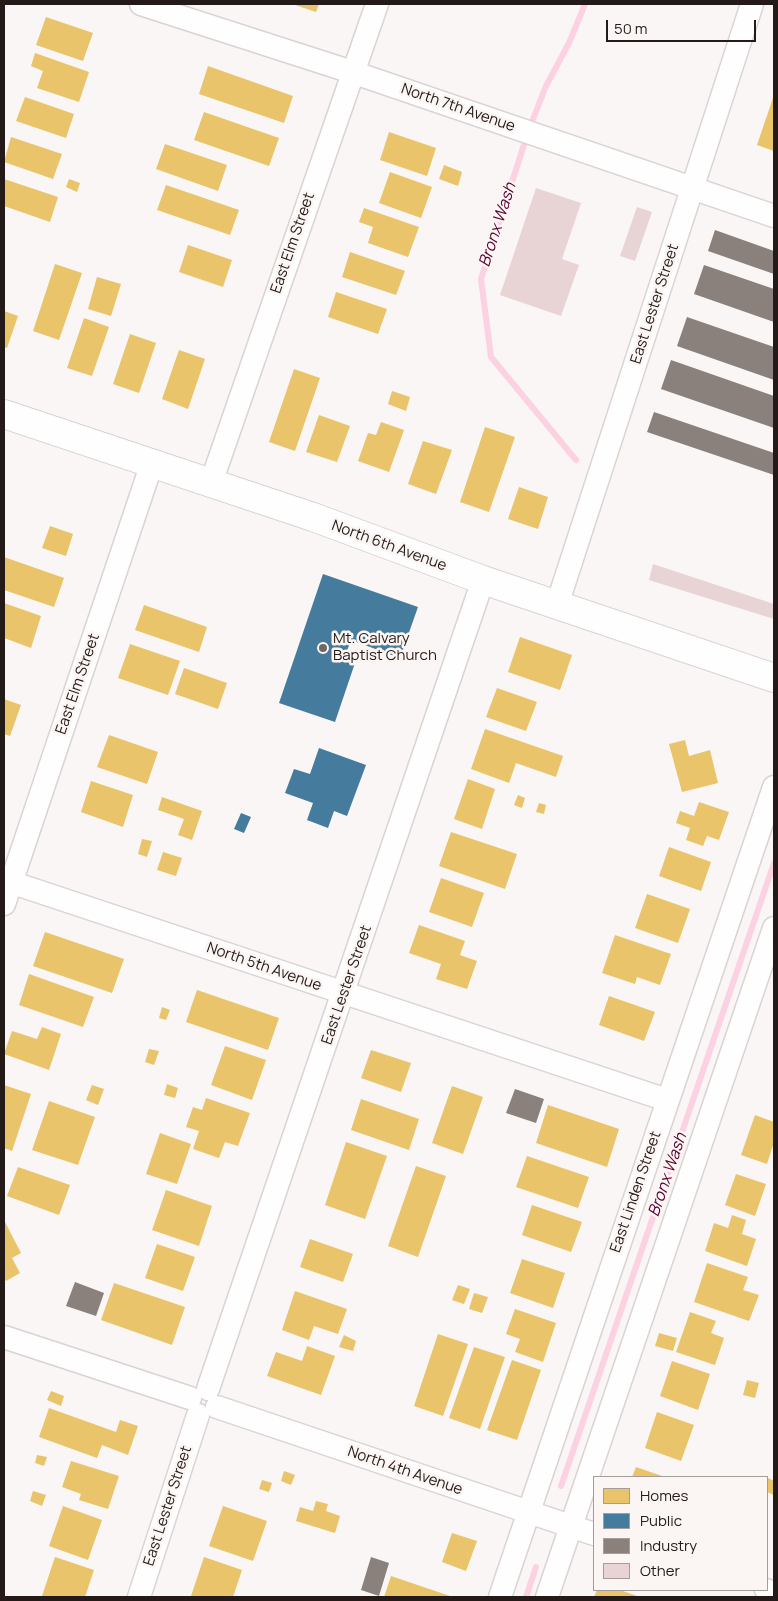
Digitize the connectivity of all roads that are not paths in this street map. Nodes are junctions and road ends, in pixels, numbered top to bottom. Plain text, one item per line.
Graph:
1 (141, 4) edge
2 (377, 4) edge
3 (752, 4) edge
4 (352, 72) junction
5 (692, 189) junction
6 (774, 216) edge
7 (4, 414) edge
8 (152, 464) junction
9 (211, 483) junction
10 (483, 580) junction
11 (557, 605) junction
12 (774, 678) edge
13 (774, 786) edge
14 (7, 881) edge
15 (4, 904) edge
16 (774, 928) edge
17 (344, 994) junction
18 (667, 1100) junction
19 (4, 1336) edge
20 (203, 1402) junction
21 (529, 1514) junction
22 (571, 1527) junction
23 (593, 1534) edge
24 (139, 1597) edge
25 (500, 1597) edge
26 (547, 1597) edge

1 - 4 street, North 7th Avenue
2 - 4 street, East Elm Street
3 - 5 street, East Lester Street
4 - 5 street, North 7th Avenue
4 - 9 street, East Elm Street
5 - 6 street, North 7th Avenue
5 - 11 street, East Lester Street
7 - 8 street, North 6th Avenue
8 - 9 street, North 6th Avenue
8 - 14 street, East Elm Street
9 - 10 street, North 6th Avenue
10 - 11 street, North 6th Avenue
10 - 17 street, East Lester Street
11 - 12 street, North 6th Avenue
13 - 18 street, East Linden Street
14 - 15 street, East Elm Street
14 - 17 street, North 5th Avenue
16 - 22 street
17 - 18 street, North 5th Avenue
17 - 20 street, East Lester Street
18 - 21 street, East Linden Street
19 - 20 street, North 4th Avenue
20 - 21 street, North 4th Avenue
20 - 24 street, East Lester Street
21 - 22 street, North 4th Avenue
21 - 25 street, East Linden Street
22 - 23 street, North 4th Avenue
22 - 26 street

